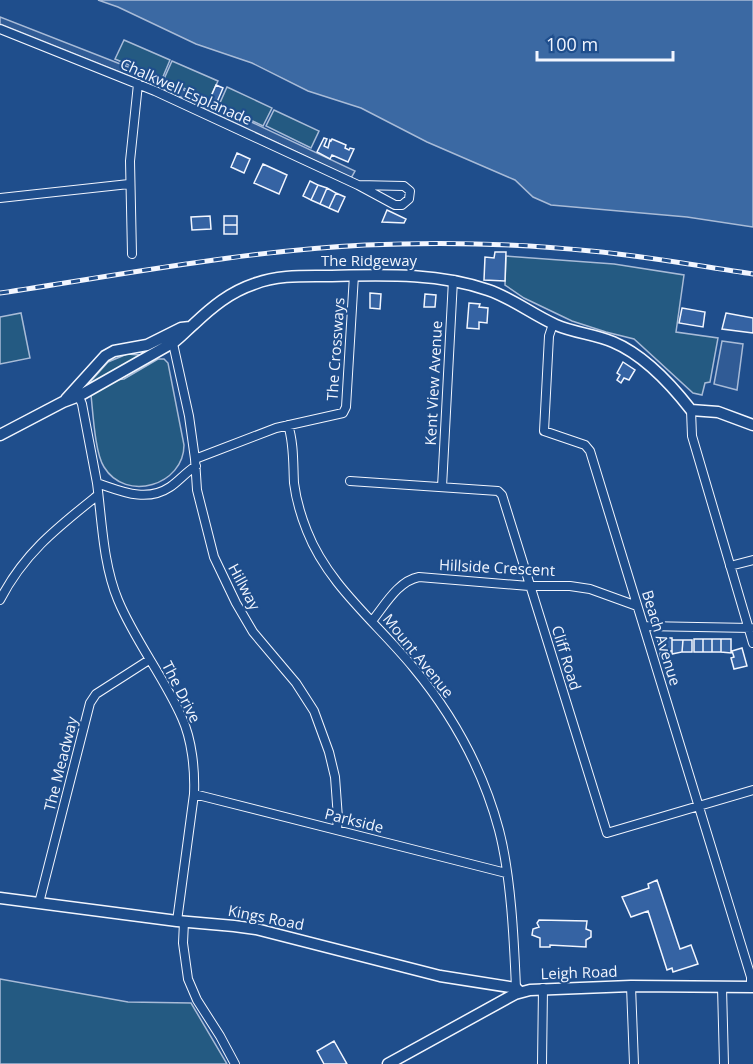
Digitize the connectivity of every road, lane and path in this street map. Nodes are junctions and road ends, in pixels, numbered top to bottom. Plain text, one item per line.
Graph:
1 (0, 29) edge
2 (138, 84) junction
3 (129, 184) junction
4 (358, 185) junction
5 (0, 198) edge
6 (132, 254) dead end
7 (354, 275) junction
8 (453, 280) junction
9 (553, 324) junction
10 (172, 338) junction
11 (77, 392) junction
12 (691, 410) junction
13 (288, 424) junction
14 (753, 425) edge
15 (0, 435) edge
16 (196, 463) junction
17 (350, 482) dead end
18 (97, 483) junction
19 (442, 487) junction
20 (98, 495) junction
21 (753, 560) edge
22 (730, 566) junction
23 (529, 586) junction
24 (0, 600) edge
25 (637, 606) junction
26 (372, 621) junction
27 (644, 626) junction
28 (751, 628) edge
29 (753, 643) edge
30 (149, 660) junction
31 (753, 790) edge
32 (194, 795) junction
33 (699, 806) junction
34 (337, 830) junction
35 (506, 873) junction
36 (0, 898) edge
37 (39, 903) junction
38 (181, 922) junction
39 (631, 986) junction
40 (722, 987) junction
41 (752, 987) edge
42 (543, 988) junction
43 (518, 990) junction
44 (236, 1064) edge
45 (388, 1064) edge
46 (542, 1064) edge
47 (634, 1064) edge
48 (724, 1064) edge

1 - 2 street, Chalkwell Esplanade
2 - 3 street
2 - 4 street, Chalkwell Esplanade
3 - 5 street
3 - 6 street
4 - 4 street, Chalkwell Esplanade
7 - 8 street, The Ridgeway
7 - 10 street, The Ridgeway
7 - 13 street, The Crossways
8 - 9 street, The Ridgeway
8 - 19 street, Kent View Avenue
9 - 12 street, The Ridgeway
9 - 25 street, Beach Avenue
10 - 11 street, The Ridgeway
10 - 11 street, The Ridgeway
10 - 16 street, Hillway
11 - 15 street, The Ridgeway
11 - 18 street, The Drive
12 - 14 street
12 - 22 street
13 - 16 street, The Crossways
13 - 26 street, Mount Avenue
16 - 18 street, The Crossways
16 - 34 street, Hillway
17 - 19 street
18 - 20 street, The Drive
19 - 23 street, Cliff Road
20 - 24 street
20 - 30 street, The Drive
21 - 22 street
22 - 28 street
23 - 25 street, Hillside Crescent
23 - 26 street, Hillside Crescent
23 - 33 street, Cliff Road
25 - 27 street, Beach Avenue
26 - 35 street, Mount Avenue
27 - 28 street
27 - 33 street, Beach Avenue
28 - 29 street
30 - 32 street, The Drive
30 - 37 street, The Meadway
31 - 33 street
32 - 34 street, Parkside
32 - 38 street, The Drive
33 - 41 street, Beach Avenue
34 - 35 street, Parkside
35 - 43 street, Mount Avenue
36 - 37 street, Kings Road
37 - 38 street, Kings Road
38 - 43 street, Kings Road
38 - 44 street, The Drive
39 - 40 street, Leigh Road
39 - 42 street, Leigh Road
39 - 47 street
40 - 41 street, Leigh Road
40 - 48 street
42 - 43 street, Leigh Road
42 - 46 street
43 - 45 street, Leigh Road

